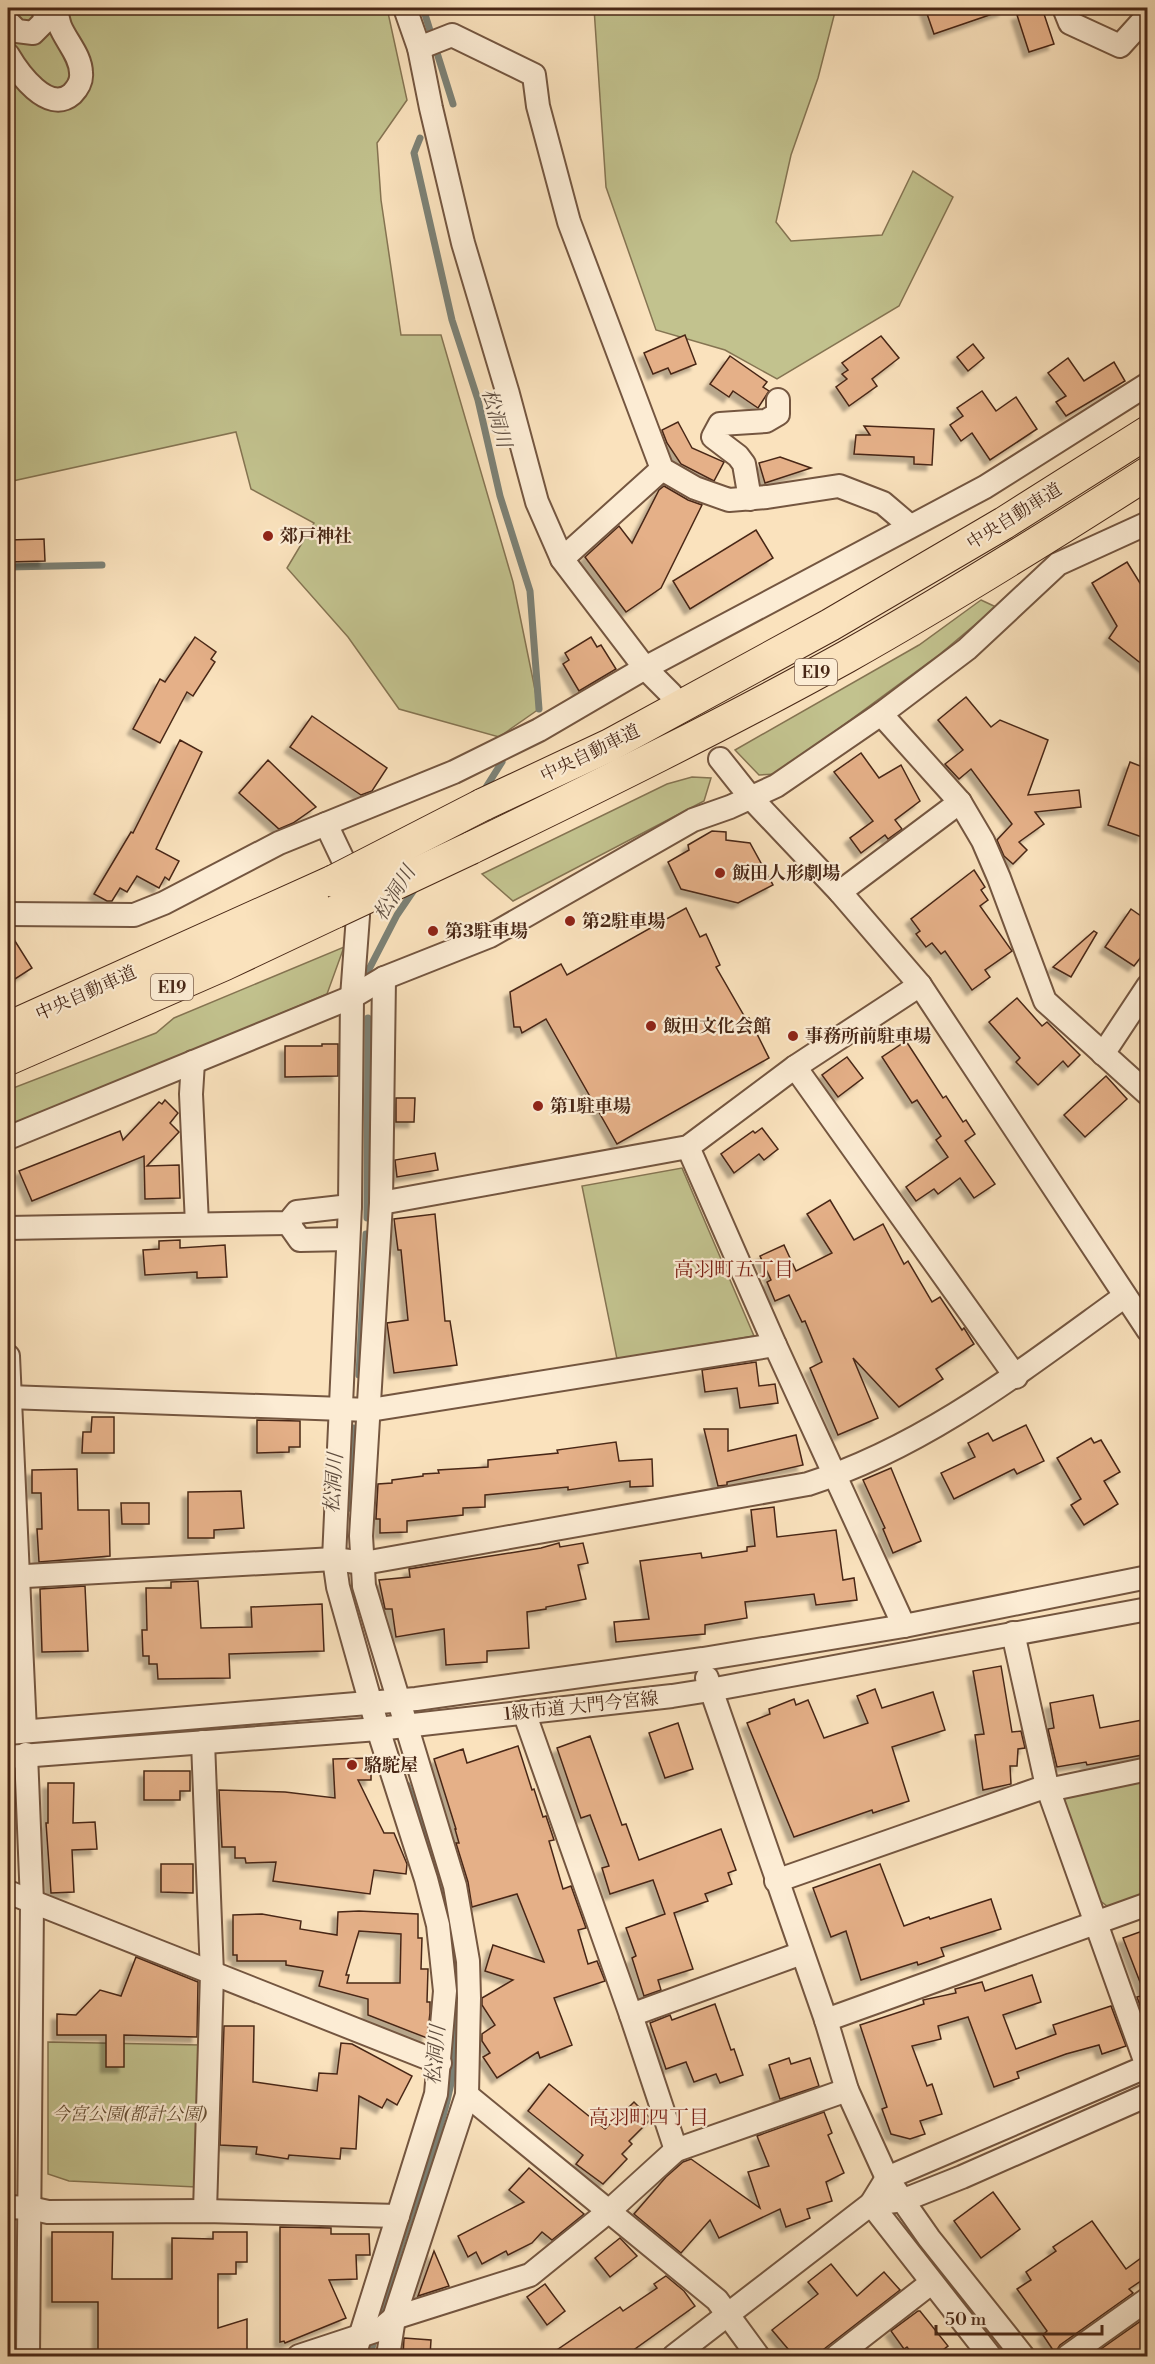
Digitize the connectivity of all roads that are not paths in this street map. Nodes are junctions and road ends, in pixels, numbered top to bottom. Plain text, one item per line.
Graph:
1 (44, 8) edge
2 (55, 8) edge
3 (405, 8) edge
4 (1064, 8) edge
5 (1148, 15) edge
6 (8, 22) edge
7 (420, 47) junction
8 (8, 55) edge
9 (1148, 384) edge
10 (778, 400) dead end
11 (1148, 432) edge
12 (662, 469) junction
13 (1148, 473) edge
14 (750, 499) junction
15 (1148, 523) edge
16 (910, 526) junction
17 (562, 559) junction
18 (645, 668) junction
19 (671, 694) dead end
20 (881, 714) junction
21 (720, 759) dead end
22 (751, 798) junction
23 (960, 802) junction
24 (326, 824) junction
25 (840, 892) junction
26 (8, 914) edge
27 (384, 978) junction
28 (920, 985) junction
29 (1148, 986) edge
30 (352, 997) junction
31 (8, 1028) edge
32 (1103, 1054) junction
33 (8, 1059) edge
34 (193, 1062) junction
35 (795, 1068) junction
36 (1148, 1094) edge
37 (8, 1138) edge
38 (688, 1147) junction
39 (381, 1203) junction
40 (288, 1222) junction
41 (197, 1224) junction
42 (349, 1224) junction
43 (380, 1226) junction
44 (8, 1228) edge
45 (1125, 1296) junction
46 (1148, 1330) edge
47 (775, 1345) junction
48 (8, 1356) edge
49 (1016, 1377) junction
50 (8, 1397) edge
51 (341, 1408) junction
52 (370, 1410) junction
53 (835, 1476) junction
54 (334, 1559) junction
55 (364, 1563) junction
56 (13, 1577) edge
57 (1148, 1577) edge
58 (1148, 1609) edge
59 (904, 1626) junction
60 (1013, 1633) junction
61 (703, 1659) junction
62 (710, 1690) junction
63 (400, 1700) junction
64 (371, 1703) junction
65 (524, 1712) junction
66 (407, 1726) junction
67 (378, 1729) junction
68 (16, 1732) edge
69 (203, 1742) junction
70 (17, 1756) edge
71 (1148, 1769) edge
72 (1048, 1788) junction
73 (776, 1881) junction
74 (8, 1892) edge
75 (32, 1902) junction
76 (1148, 1904) edge
77 (1095, 1923) junction
78 (802, 1953) junction
79 (212, 1974) junction
80 (631, 2015) junction
81 (826, 2020) junction
82 (1147, 2066) edge
83 (452, 2078) junction
84 (847, 2090) junction
85 (1148, 2094) edge
86 (676, 2150) junction
87 (887, 2178) junction
88 (904, 2200) junction
89 (871, 2204) junction
90 (19, 2208) edge
91 (205, 2211) junction
92 (609, 2211) junction
93 (398, 2216) junction
94 (931, 2283) junction
95 (1148, 2299) edge
96 (728, 2315) junction
97 (371, 2334) edge
98 (28, 2356) edge
99 (299, 2356) edge
100 (388, 2356) edge
101 (674, 2356) edge
102 (758, 2356) edge
103 (837, 2356) edge
104 (990, 2356) edge
105 (1023, 2356) edge
106 (1068, 2356) edge

1 - 6 street
2 - 8 street
3 - 7 street
4 - 5 street
7 - 12 street
7 - 17 street
9 - 16 street
10 - 14 street
11 - 31 highway, 中央自動車道 / E19, bridge
12 - 14 street
12 - 17 street
13 - 33 highway, 中央自動車道 / E19, bridge
14 - 16 street
15 - 20 street
16 - 18 street
17 - 18 street
18 - 19 street
18 - 24 street
20 - 22 street
20 - 23 street
21 - 22 street
22 - 25 street
22 - 27 street
23 - 25 street
23 - 32 street
24 - 26 street
24 - 30 street
25 - 28 street
27 - 30 street
27 - 39 street
28 - 35 street
28 - 45 street
29 - 32 street
30 - 34 street
30 - 42 street
32 - 36 street
34 - 37 street
34 - 41 street
35 - 38 street
35 - 49 street
38 - 39 street
38 - 47 street
39 - 43 street
40 - 41 street
40 - 42 street
40 - 42 street
41 - 44 street
42 - 43 street
42 - 51 street
43 - 52 street
45 - 46 street
45 - 49 street
47 - 52 street
47 - 53 street
48 - 50 street
49 - 53 street
50 - 51 street
50 - 56 street
51 - 52 street
51 - 54 street
52 - 55 street
53 - 55 street
53 - 59 street
54 - 55 street
54 - 56 street
54 - 64 street
55 - 63 street
56 - 68 street
57 - 59 street
58 - 60 street, 1級市道 大門今宮線
59 - 61 street
60 - 62 street, 1級市道 大門今宮線
60 - 72 street
61 - 62 street
61 - 63 street
62 - 65 street, 1級市道 大門今宮線
62 - 73 street
63 - 64 street
63 - 66 street
64 - 67 street
64 - 68 street
65 - 66 street, 1級市道 大門今宮線
65 - 80 street
66 - 67 street, 1級市道 大門今宮線
66 - 83 street
67 - 69 street, 1級市道 大門今宮線
67 - 83 street
69 - 70 street, 1級市道 大門今宮線
69 - 79 street
70 - 75 street
71 - 72 street
72 - 73 street
72 - 77 street
73 - 78 street
74 - 75 street
75 - 79 street
75 - 90 street
76 - 77 street
77 - 81 street
77 - 82 street
78 - 80 street
78 - 81 street
79 - 83 street
79 - 91 street
80 - 86 street
81 - 84 street
82 - 87 street
83 - 92 street
83 - 93 street
83 - 97 street
84 - 86 street
84 - 87 street
85 - 88 street
86 - 92 street
87 - 88 street
87 - 89 street
88 - 89 street
88 - 105 street
89 - 94 street
89 - 96 street
90 - 91 street
90 - 98 street
91 - 93 street
92 - 96 street
92 - 97 street
93 - 97 street
94 - 103 street
94 - 104 street
95 - 106 street
96 - 101 street
96 - 102 street
97 - 99 street
97 - 100 street

